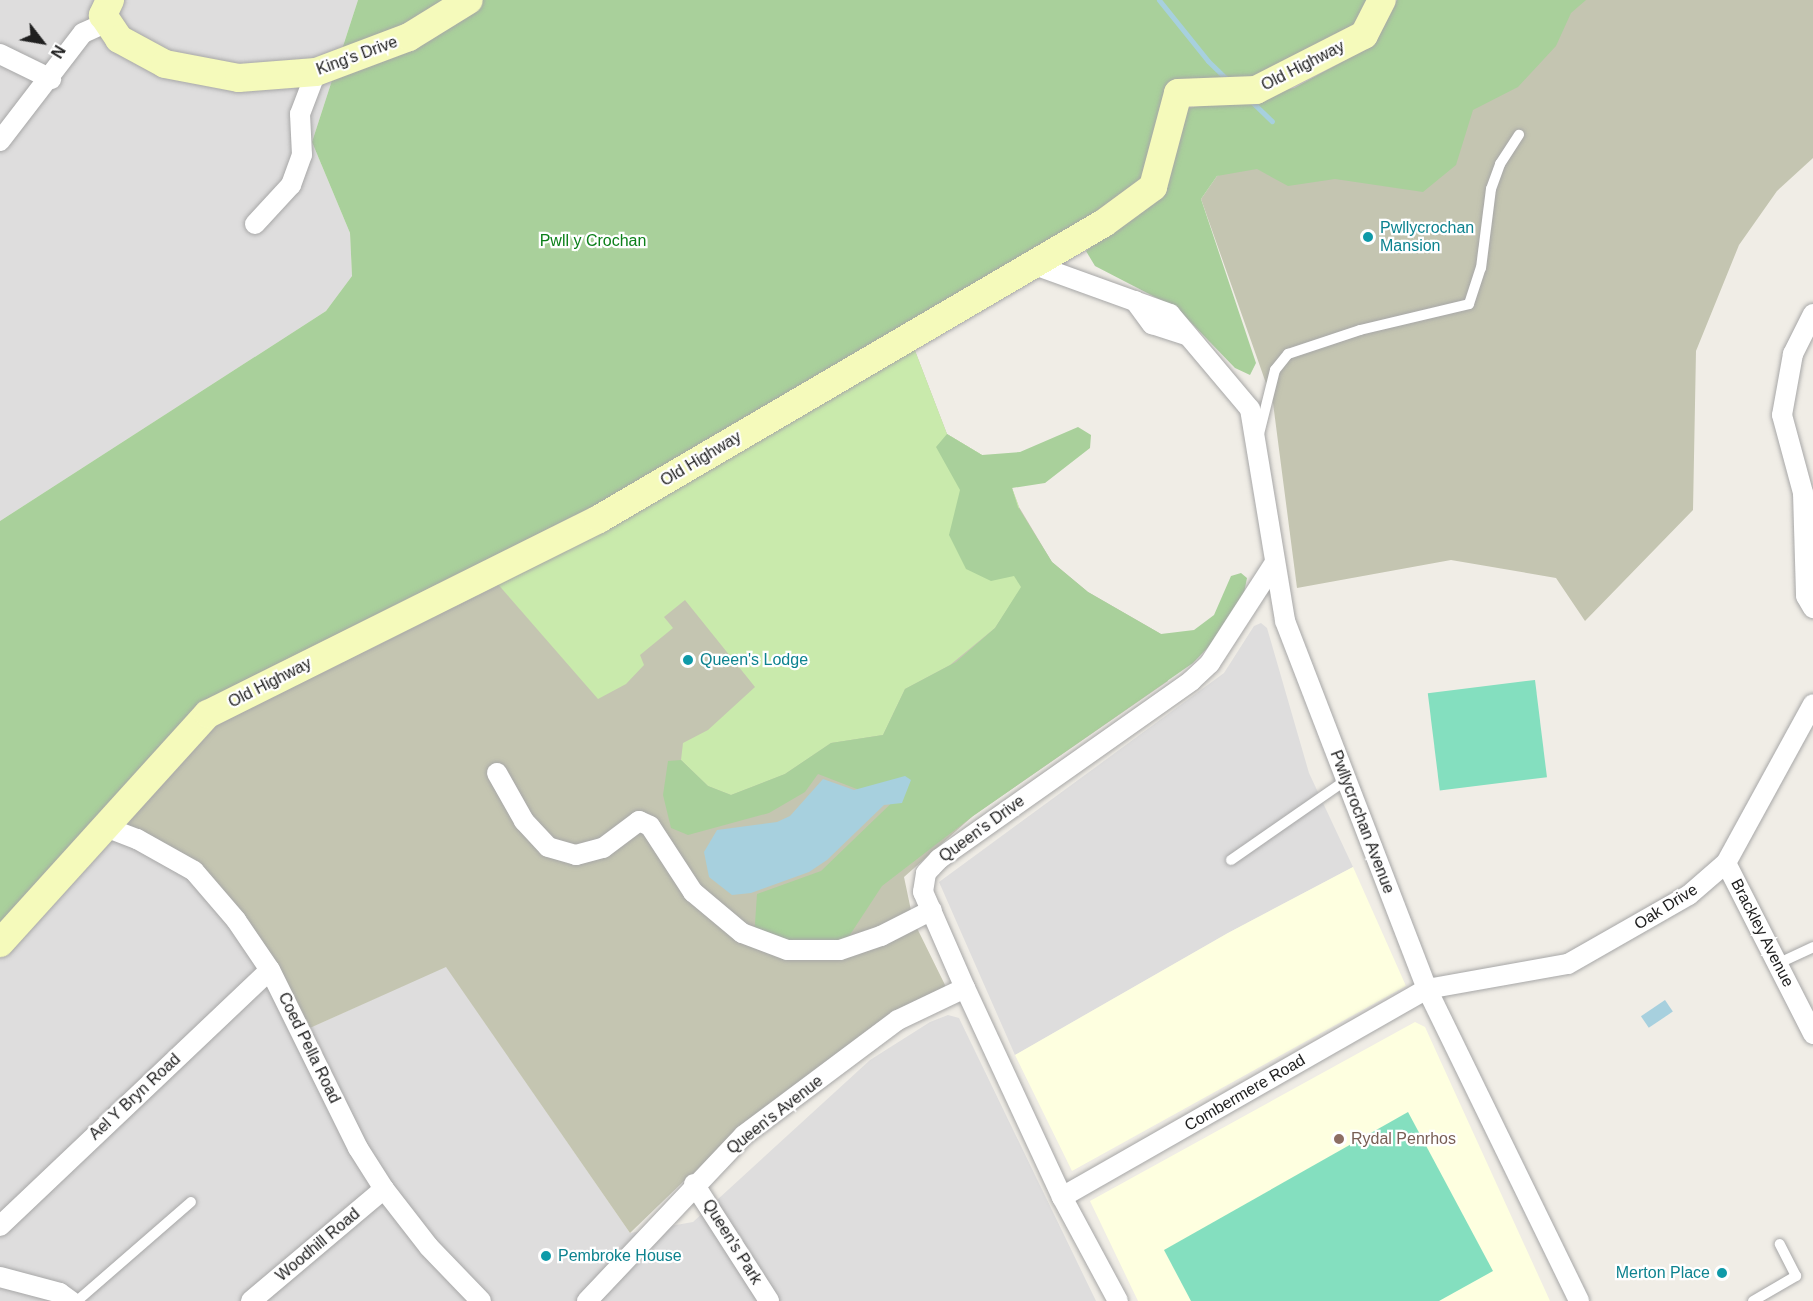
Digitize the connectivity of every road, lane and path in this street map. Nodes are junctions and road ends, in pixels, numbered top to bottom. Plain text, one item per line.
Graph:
1 (469, 0) edge
2 (1383, 0) edge
3 (107, 12) edge
4 (0, 54) edge
5 (316, 72) junction
6 (51, 79) junction
7 (1519, 135) dead end
8 (0, 141) edge
9 (255, 224) dead end
10 (1032, 264) junction
11 (1813, 314) edge
12 (1256, 446) junction
13 (1274, 564) junction
14 (1813, 608) edge
15 (1813, 704) edge
16 (497, 773) dead end
17 (1346, 780) junction
18 (108, 828) junction
19 (1231, 860) dead end
20 (1726, 863) junction
21 (932, 910) junction
22 (0, 943) edge
23 (1813, 947) edge
24 (1778, 964) junction
25 (270, 970) junction
26 (965, 988) junction
27 (1427, 988) junction
28 (1813, 1034) edge
29 (694, 1184) junction
30 (384, 1189) junction
31 (1062, 1197) junction
32 (191, 1202) dead end
33 (0, 1226) edge
34 (1780, 1244) dead end
35 (0, 1277) edge
36 (71, 1301) edge
37 (77, 1301) edge
38 (251, 1301) edge
39 (482, 1301) edge
40 (587, 1301) edge
41 (769, 1301) edge
42 (1118, 1301) edge
43 (1579, 1301) edge
44 (1753, 1301) edge

1 - 5 street, King's Drive
2 - 10 street, Old Highway
3 - 5 street, King's Drive
3 - 6 street
4 - 6 street
5 - 9 street
6 - 8 street
7 - 12 lane
10 - 12 street, Pwllycrochan Avenue
10 - 18 street, Old Highway
11 - 14 street
12 - 13 street, Pwllycrochan Avenue
13 - 17 street, Pwllycrochan Avenue
13 - 21 street, Queen's Drive
15 - 20 street, Oak Drive
16 - 21 street
17 - 19 lane
17 - 27 street, Pwllycrochan Avenue
18 - 22 street, Old Highway
18 - 25 street, Coed Pella Road
20 - 24 street, Brackley Avenue
20 - 27 street, Oak Drive
21 - 26 street, Queen's Drive
23 - 24 lane
24 - 28 street, Brackley Avenue
25 - 30 street, Coed Pella Road
25 - 33 street, Ael Y Bryn Road
26 - 29 street, Queen's Avenue
26 - 31 street, Queen's Drive
27 - 31 street, Combermere Road
27 - 43 street, Pwllycrochan Avenue
29 - 40 street, Queen's Avenue
29 - 41 street, Queen's Park
30 - 38 street, Woodhill Road
30 - 39 street, Coed Pella Road
31 - 42 street, Queen's Drive
32 - 37 lane
34 - 44 lane
35 - 36 street

